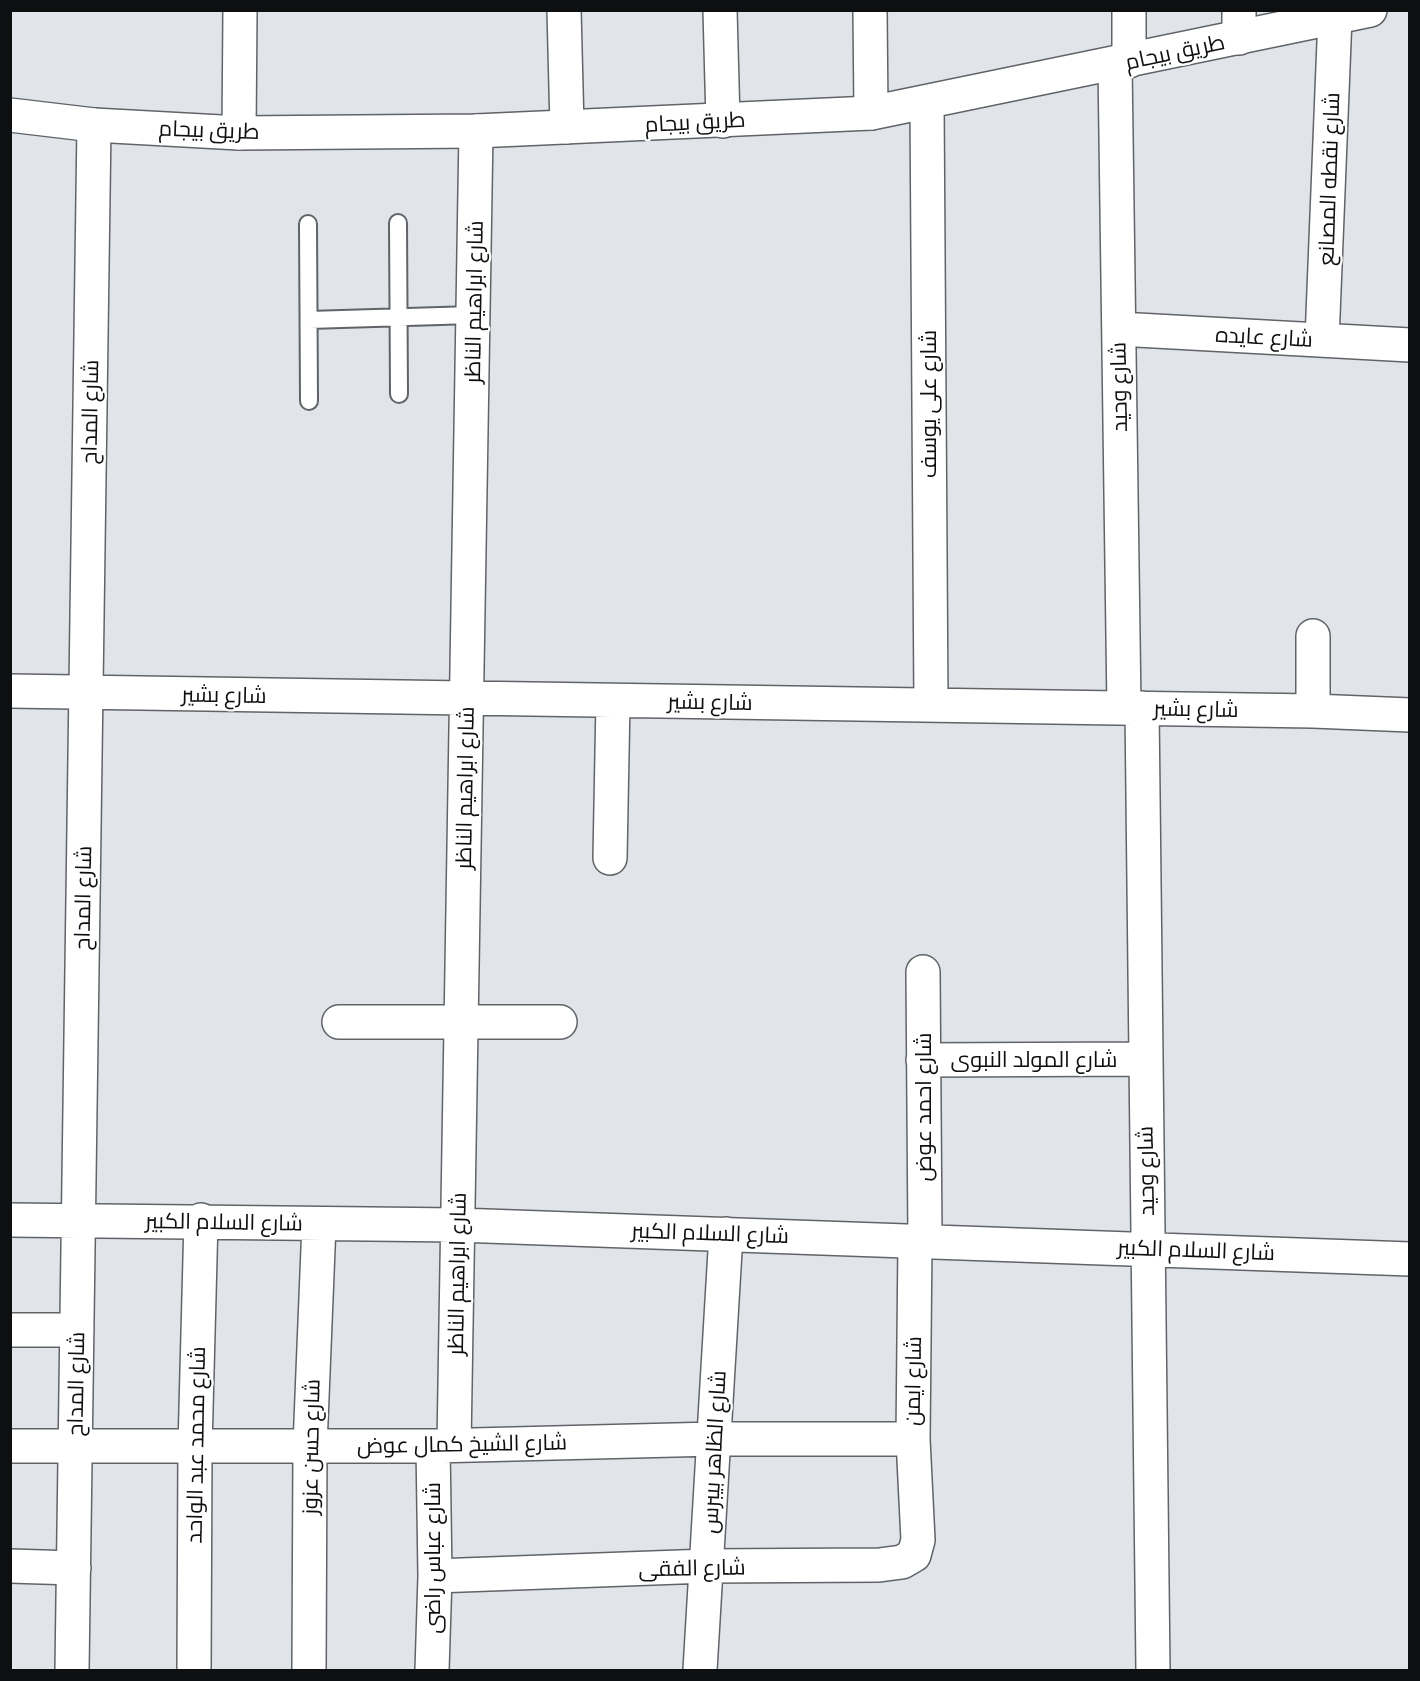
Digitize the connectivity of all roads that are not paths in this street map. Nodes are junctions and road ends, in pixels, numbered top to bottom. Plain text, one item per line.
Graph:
1 (240, 10) edge
2 (564, 10) edge
3 (720, 10) edge
4 (870, 10) edge
5 (1129, 10) edge
6 (1351, 13) edge
7 (1239, 24) edge
8 (1122, 63) junction
9 (927, 104) junction
10 (871, 113) junction
11 (10, 115) edge
12 (723, 121) junction
13 (94, 125) junction
14 (567, 128) junction
15 (476, 131) junction
16 (239, 133) junction
17 (398, 223) dead end
18 (308, 224) dead end
19 (473, 315) junction
20 (398, 317) junction
21 (309, 320) junction
22 (1119, 329) junction
23 (1322, 340) junction
24 (1410, 345) edge
25 (399, 394) dead end
26 (309, 400) dead end
27 (1313, 636) dead end
28 (10, 692) edge
29 (86, 693) junction
30 (467, 699) junction
31 (613, 701) junction
32 (931, 705) junction
33 (1133, 708) junction
34 (1313, 711) junction
35 (1410, 715) edge
36 (610, 858) dead end
37 (923, 972) dead end
38 (339, 1022) dead end
39 (461, 1022) junction
40 (560, 1022) dead end
41 (1145, 1059) junction
42 (923, 1060) junction
43 (10, 1220) edge
44 (78, 1220) junction
45 (201, 1220) junction
46 (319, 1224) junction
47 (458, 1226) junction
48 (726, 1234) junction
49 (920, 1241) junction
50 (1147, 1248) junction
51 (1410, 1259) edge
52 (10, 1330) edge
53 (77, 1330) junction
54 (913, 1438) junction
55 (715, 1439) junction
56 (443, 1445) junction
57 (10, 1446) edge
58 (75, 1446) junction
59 (310, 1446) junction
60 (195, 1448) junction
61 (916, 1522) joint
62 (10, 1566) edge
63 (706, 1566) junction
64 (74, 1568) junction
65 (435, 1576) junction
66 (72, 1671) edge
67 (194, 1671) edge
68 (309, 1671) edge
69 (432, 1671) edge
70 (700, 1671) edge
71 (1153, 1671) edge

1 - 16 street
2 - 14 street
3 - 12 street
4 - 10 street
5 - 8 street, شارع وحيد
6 - 7 street, طريق بيجام
6 - 23 street, شارع نقطه المصانع
7 - 8 street, طريق بيجام
8 - 9 street, طريق بيجام
8 - 22 street, شارع وحيد
9 - 10 street, طريق بيجام
9 - 32 street, شارع على يوسف
10 - 12 street, طريق بيجام
11 - 13 street, طريق بيجام
12 - 14 street, طريق بيجام
13 - 16 street, طريق بيجام
13 - 29 street, شارع المداح
14 - 15 street, طريق بيجام
15 - 16 street, طريق بيجام
15 - 19 street, شارع ابراهيم الناظر
17 - 20 lane
18 - 21 lane
19 - 20 lane
19 - 30 street, شارع ابراهيم الناظر
20 - 21 lane
20 - 25 lane
21 - 26 lane
22 - 23 street, شارع عايده
22 - 33 street, شارع وحيد
23 - 24 street, شارع عايده
27 - 34 street
28 - 29 street, شارع بشير
29 - 30 street, شارع بشير
29 - 44 street, شارع المداح
30 - 31 street, شارع بشير
30 - 39 street, شارع ابراهيم الناظر
31 - 32 street, شارع بشير
31 - 36 street
32 - 33 street, شارع بشير
33 - 34 street, شارع بشير
33 - 41 street, شارع وحيد
34 - 35 street, شارع بشير
37 - 42 street, شارع احمد عوض
38 - 39 street
39 - 40 street
39 - 47 street, شارع ابراهيم الناظر
41 - 42 street, شارع المولد النبوى
41 - 50 street, شارع وحيد
42 - 49 street, شارع احمد عوض
43 - 44 street, شارع السلام الكبير
44 - 45 street, شارع السلام الكبير
44 - 53 street, شارع المداح
45 - 46 street, شارع السلام الكبير
45 - 60 street, شارع محمد عبد الواحد
46 - 47 street, شارع السلام الكبير
46 - 59 street, شارع حسن عزوز
47 - 48 street, شارع السلام الكبير
47 - 56 street, شارع ابراهيم الناظر
48 - 49 street, شارع السلام الكبير
48 - 55 street, شارع الظاهر بيبرس
49 - 50 street, شارع السلام الكبير
49 - 54 street, شارع ايمن
50 - 51 street, شارع السلام الكبير
50 - 71 street, شارع وحيد
52 - 53 street
53 - 58 street, شارع المداح
54 - 55 street, شارع الشيخ كمال عوض
54 - 61 street, شارع ايمن
55 - 56 street, شارع الشيخ كمال عوض
55 - 63 street, شارع الظاهر بيبرس
56 - 59 street, شارع الشيخ كمال عوض
56 - 65 street, شارع عباس راضى
57 - 58 street, شارع الشيخ كمال عوض
58 - 60 street, شارع الشيخ كمال عوض
58 - 64 street, شارع المداح
59 - 60 street, شارع الشيخ كمال عوض
59 - 68 street, شارع حسن عزوز
60 - 67 street, شارع محمد عبد الواحد
61 - 63 street, شارع الفقى
62 - 64 street
63 - 65 street, شارع الفقى
63 - 70 street, شارع الظاهر بيبرس
64 - 66 street, شارع المداح
65 - 69 street, شارع عباس راضى

